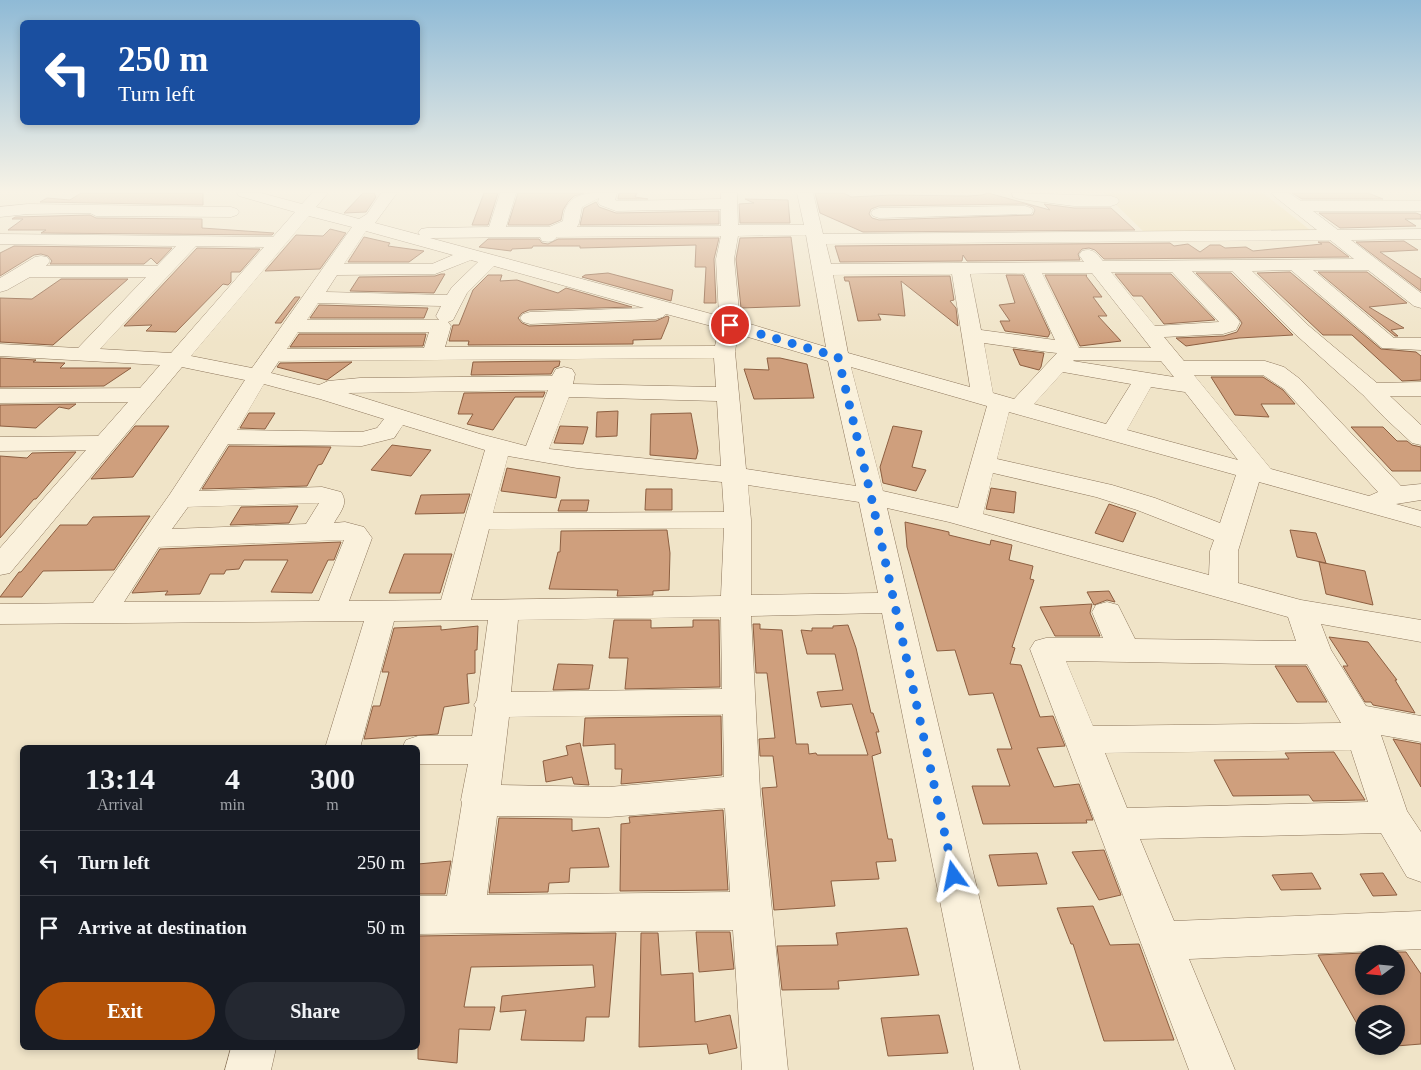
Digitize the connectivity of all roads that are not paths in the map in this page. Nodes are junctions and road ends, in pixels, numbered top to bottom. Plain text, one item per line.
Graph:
1 (68, 243) edge
2 (194, 243) edge
3 (278, 243) edge
4 (350, 243) edge
5 (400, 243) edge
6 (429, 243) edge
7 (542, 243) edge
8 (728, 243) edge
9 (816, 243) edge
10 (1078, 243) edge
11 (1345, 243) edge
12 (470, 254) junction
13 (490, 260) junction
14 (1373, 264) junction
15 (509, 265) junction
16 (1236, 265) junction
17 (1296, 265) junction
18 (1096, 266) junction
19 (1177, 266) junction
20 (1030, 267) junction
21 (960, 268) junction
22 (383, 269) junction
23 (331, 270) junction
24 (823, 270) junction
25 (26, 271) junction
26 (162, 272) junction
27 (1392, 279) junction
28 (1421, 279) edge
29 (0, 286) edge
30 (544, 288) junction
31 (313, 297) junction
32 (455, 301) junction
33 (1421, 302) edge
34 (680, 312) junction
35 (530, 318) junction
36 (730, 325) junction
37 (292, 326) junction
38 (441, 326) junction
39 (1149, 332) junction
40 (972, 335) junction
41 (1421, 344) edge
42 (0, 350) edge
43 (724, 352) junction
44 (515, 353) junction
45 (570, 353) junction
46 (84, 354) junction
47 (273, 354) junction
48 (432, 354) junction
49 (1065, 355) junction
50 (838, 357) junction
51 (177, 360) junction
52 (1172, 362) junction
53 (258, 376) junction
54 (1145, 378) junction
55 (560, 387) junction
56 (1193, 387) junction
57 (308, 389) junction
58 (1421, 389) edge
59 (1371, 390) junction
60 (727, 394) junction
61 (146, 395) junction
62 (0, 396) edge
63 (1001, 402) junction
64 (398, 415) junction
65 (1113, 433) junction
66 (221, 437) junction
67 (1421, 438) edge
68 (105, 443) junction
69 (498, 446) junction
70 (2, 447) edge
71 (535, 455) junction
72 (982, 463) junction
73 (1256, 472) junction
74 (733, 475) junction
75 (1421, 492) edge
76 (1394, 495) junction
77 (871, 496) junction
78 (238, 498) junction
79 (180, 499) junction
80 (1368, 504) junction
81 (968, 519) junction
82 (1421, 519) edge
83 (477, 520) junction
84 (738, 520) junction
85 (315, 532) junction
86 (216, 536) junction
87 (1229, 536) junction
88 (151, 538) junction
89 (0, 566) edge
90 (1223, 590) junction
91 (894, 603) junction
92 (736, 606) junction
93 (453, 610) junction
94 (504, 610) junction
95 (1301, 610) junction
96 (330, 611) junction
97 (382, 611) junction
98 (1106, 612) dead end
99 (102, 613) junction
100 (0, 614) edge
101 (1421, 631) edge
102 (1124, 650) junction
103 (1316, 652) junction
104 (738, 701) junction
105 (492, 705) junction
106 (1360, 726) junction
107 (1421, 729) edge
108 (1082, 740) junction
109 (343, 745) edge
110 (420, 750) edge
111 (488, 750) junction
112 (742, 791) junction
113 (479, 800) junction
114 (1391, 817) junction
115 (1115, 824) junction
116 (1418, 856) edge
117 (750, 911) junction
118 (464, 914) junction
119 (420, 915) edge
120 (1421, 930) edge
121 (1161, 941) junction
122 (253, 1050) edge
123 (248, 1070) edge
124 (765, 1070) edge
125 (997, 1070) edge
126 (1212, 1070) edge

1 - 25 street
2 - 26 street
3 - 51 street
4 - 23 street
5 - 22 street
6 - 12 street
7 - 15 street
8 - 36 street
9 - 24 street
10 - 18 street
11 - 14 street
12 - 13 street
12 - 22 street
13 - 15 street
13 - 32 street
14 - 17 street
14 - 27 street
15 - 30 street
16 - 17 street
16 - 19 street
16 - 59 street
17 - 41 street
18 - 19 street
18 - 20 street
18 - 39 street
19 - 39 street
20 - 21 street
20 - 49 street
21 - 24 street
21 - 40 street
22 - 23 street
23 - 31 street
24 - 50 street
25 - 26 street
25 - 29 street
26 - 46 street
27 - 28 street
27 - 33 street
30 - 34 street
30 - 35 street
31 - 32 street
31 - 37 street
32 - 38 street
34 - 35 street
34 - 36 street
35 - 44 street
36 - 43 street
36 - 50 street
37 - 38 street
37 - 47 street
38 - 48 street
39 - 52 street
40 - 49 street
40 - 63 street
42 - 46 street
43 - 45 street
43 - 60 street
44 - 45 street
44 - 48 street
45 - 55 street
46 - 51 street
47 - 48 street
47 - 53 street
49 - 52 street
49 - 54 street
49 - 63 street
50 - 63 street
50 - 77 street
51 - 53 street
51 - 61 street
52 - 56 street
52 - 76 street
53 - 57 street
53 - 66 street
54 - 56 street
54 - 65 street
55 - 57 street
55 - 60 street
55 - 71 street
56 - 73 street
57 - 64 street
58 - 59 street
59 - 67 street
60 - 74 street
61 - 62 street
61 - 68 street
63 - 65 street
63 - 72 street
64 - 66 street
64 - 69 street
65 - 73 street
66 - 79 street
68 - 70 street
68 - 89 street
69 - 71 street
69 - 83 street
71 - 74 street
72 - 81 street
72 - 87 street
73 - 80 street
73 - 87 street
74 - 77 street
74 - 84 street
75 - 76 street
76 - 80 street
77 - 81 street
77 - 91 street
78 - 79 street
78 - 85 street
78 - 86 street
79 - 88 street
80 - 82 street
81 - 90 street
83 - 84 street
83 - 93 street
84 - 92 street
85 - 86 street
85 - 96 street
86 - 88 street
87 - 90 street
88 - 99 street
90 - 95 street
91 - 92 street
91 - 125 street
92 - 94 street
92 - 104 street
93 - 94 street
93 - 97 street
94 - 105 street
95 - 101 street
95 - 103 street
96 - 97 street
96 - 99 street
97 - 109 street
98 - 102 street
99 - 100 street
102 - 103 street
102 - 108 street
103 - 106 street
104 - 105 street
104 - 112 street
105 - 111 street
106 - 107 street
106 - 108 street
106 - 114 street
108 - 115 street
110 - 111 street
111 - 113 street
112 - 113 street
112 - 117 street
113 - 118 street
114 - 115 street
114 - 116 street
115 - 121 street
117 - 118 street
117 - 124 street
118 - 119 street
120 - 121 street
121 - 126 street
122 - 123 street

